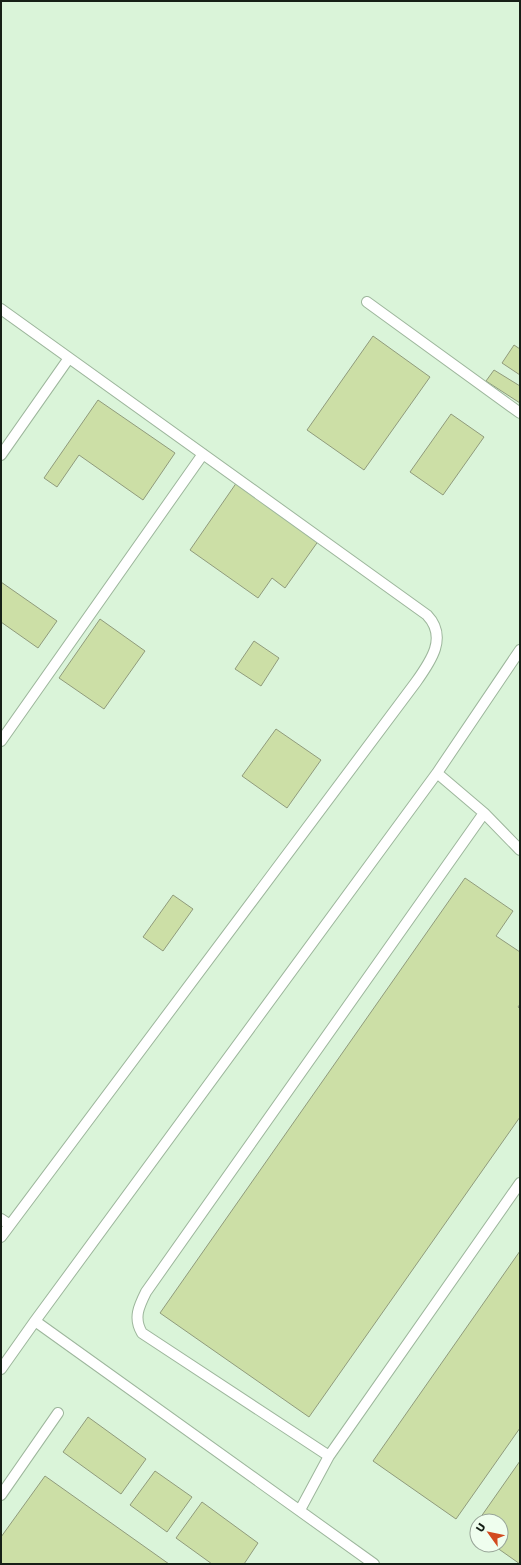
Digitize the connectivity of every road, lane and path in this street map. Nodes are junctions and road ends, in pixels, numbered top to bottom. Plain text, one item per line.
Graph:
1 (367, 302) dead end
2 (1, 309) edge
3 (69, 358) junction
4 (520, 413) edge
5 (203, 454) junction
6 (1, 455) edge
7 (520, 650) edge
8 (1, 741) edge
9 (437, 773) junction
10 (484, 813) junction
11 (520, 850) edge
12 (520, 1183) edge
13 (1, 1219) edge
14 (10, 1225) junction
15 (1, 1237) edge
16 (35, 1321) junction
17 (1, 1369) edge
18 (58, 1413) dead end
19 (329, 1456) junction
20 (1, 1495) edge
21 (300, 1510) junction
22 (374, 1564) edge

1 - 4 lane
2 - 3 lane
3 - 5 lane
3 - 6 lane
5 - 8 lane
5 - 14 lane
7 - 9 lane
9 - 10 lane
9 - 16 lane
10 - 11 lane
10 - 19 lane
12 - 19 lane
13 - 14 lane
14 - 15 lane
16 - 17 lane
16 - 21 lane
18 - 20 lane
19 - 21 lane
21 - 22 lane

